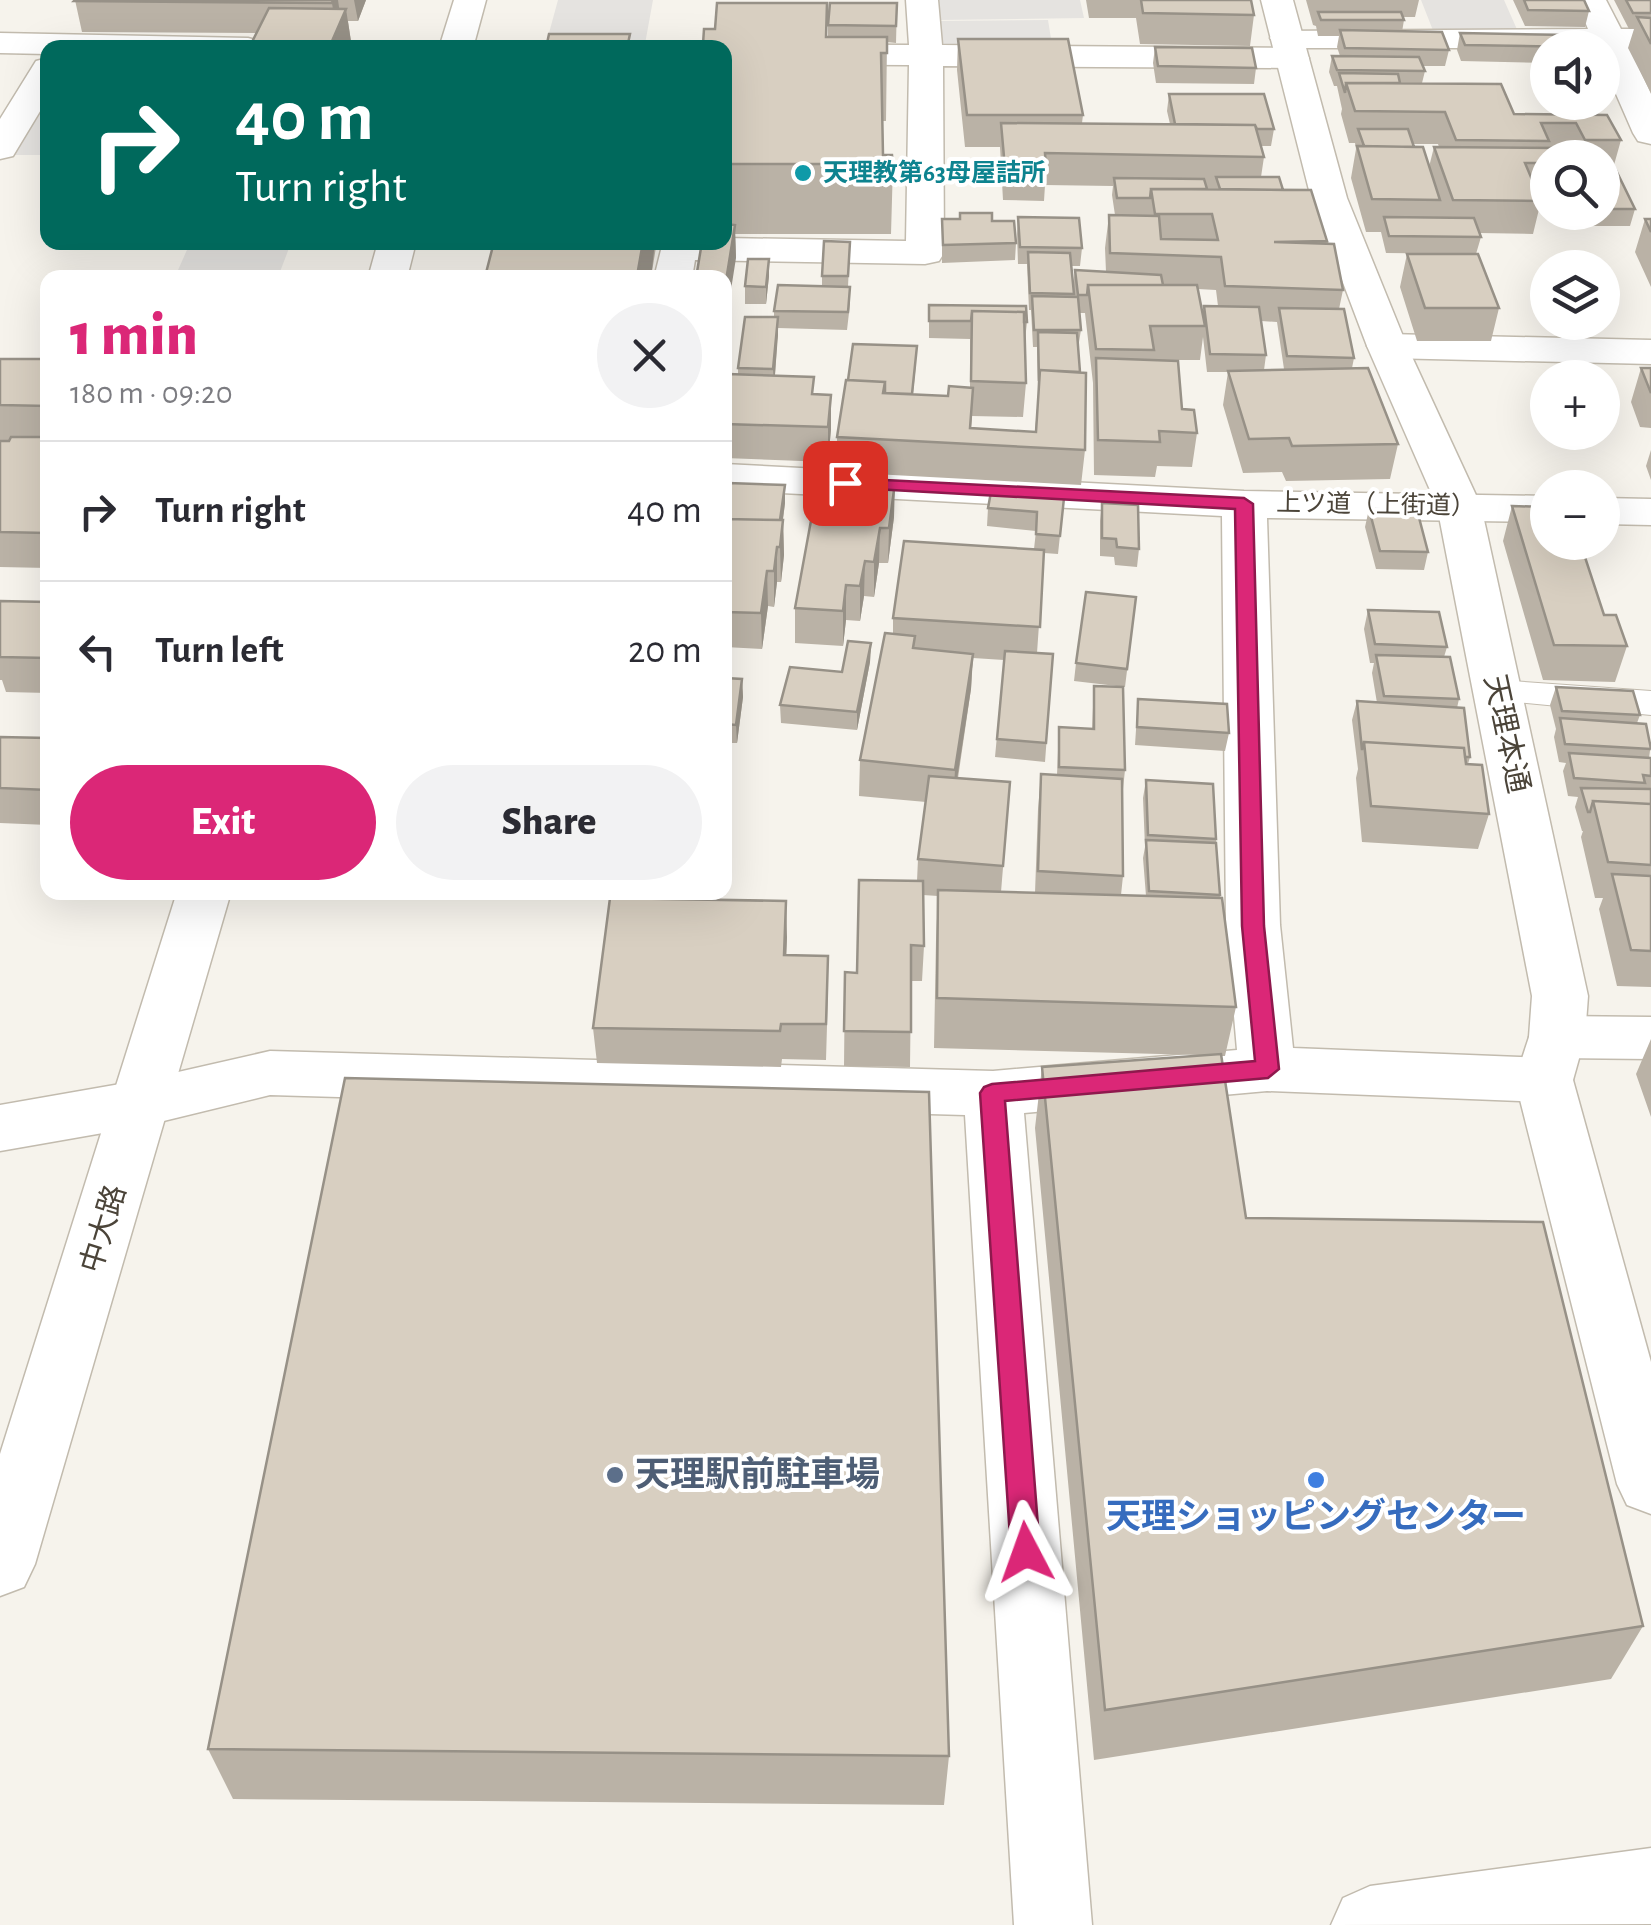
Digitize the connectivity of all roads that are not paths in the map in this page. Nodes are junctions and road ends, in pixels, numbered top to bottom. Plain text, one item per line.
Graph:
1 (470, 0) edge
2 (922, 0) edge
3 (1592, 0) edge
4 (1605, 30) edge
5 (1285, 32) edge
6 (1530, 37) edge
7 (1620, 38) edge
8 (1651, 39) edge
9 (458, 40) edge
10 (0, 43) edge
11 (40, 50) edge
12 (732, 54) edge
13 (926, 56) junction
14 (1620, 65) edge
15 (40, 80) edge
16 (1651, 133) edge
17 (0, 148) edge
18 (732, 249) edge
19 (1388, 346) junction
20 (1651, 352) edge
21 (732, 477) edge
22 (1244, 504) junction
23 (1459, 506) junction
24 (1530, 508) edge
25 (1620, 511) edge
26 (1651, 512) edge
27 (1497, 691) junction
28 (1651, 703) edge
29 (202, 900) edge
30 (1651, 1038) edge
31 (1550, 1058) junction
32 (1268, 1069) junction
33 (992, 1093) junction
34 (143, 1103) junction
35 (0, 1128) edge
36 (1651, 1484) edge
37 (0, 1564) edge
38 (1651, 1886) edge
39 (1053, 1925) edge
40 (1370, 1925) edge

1 - 9 street
2 - 13 street
3 - 4 street
5 - 6 street
5 - 13 street
5 - 19 street, 天理本通
7 - 8 street
10 - 11 street
12 - 13 street
13 - 18 street
14 - 16 street
15 - 17 street
19 - 20 street
19 - 23 street, 天理本通
21 - 22 street, 上ツ道（上街道）
22 - 23 street, 上ツ道（上街道）
22 - 32 street
23 - 24 street, 上ツ道（上街道）
23 - 27 street, 天理本通
25 - 26 street
27 - 28 lane
27 - 31 street, 天理本通
29 - 34 street, 中大路
30 - 31 street
31 - 32 street
31 - 36 street, 天理本通
32 - 33 street
33 - 34 street
33 - 39 street
34 - 35 street
34 - 37 street, 中大路
38 - 40 street

